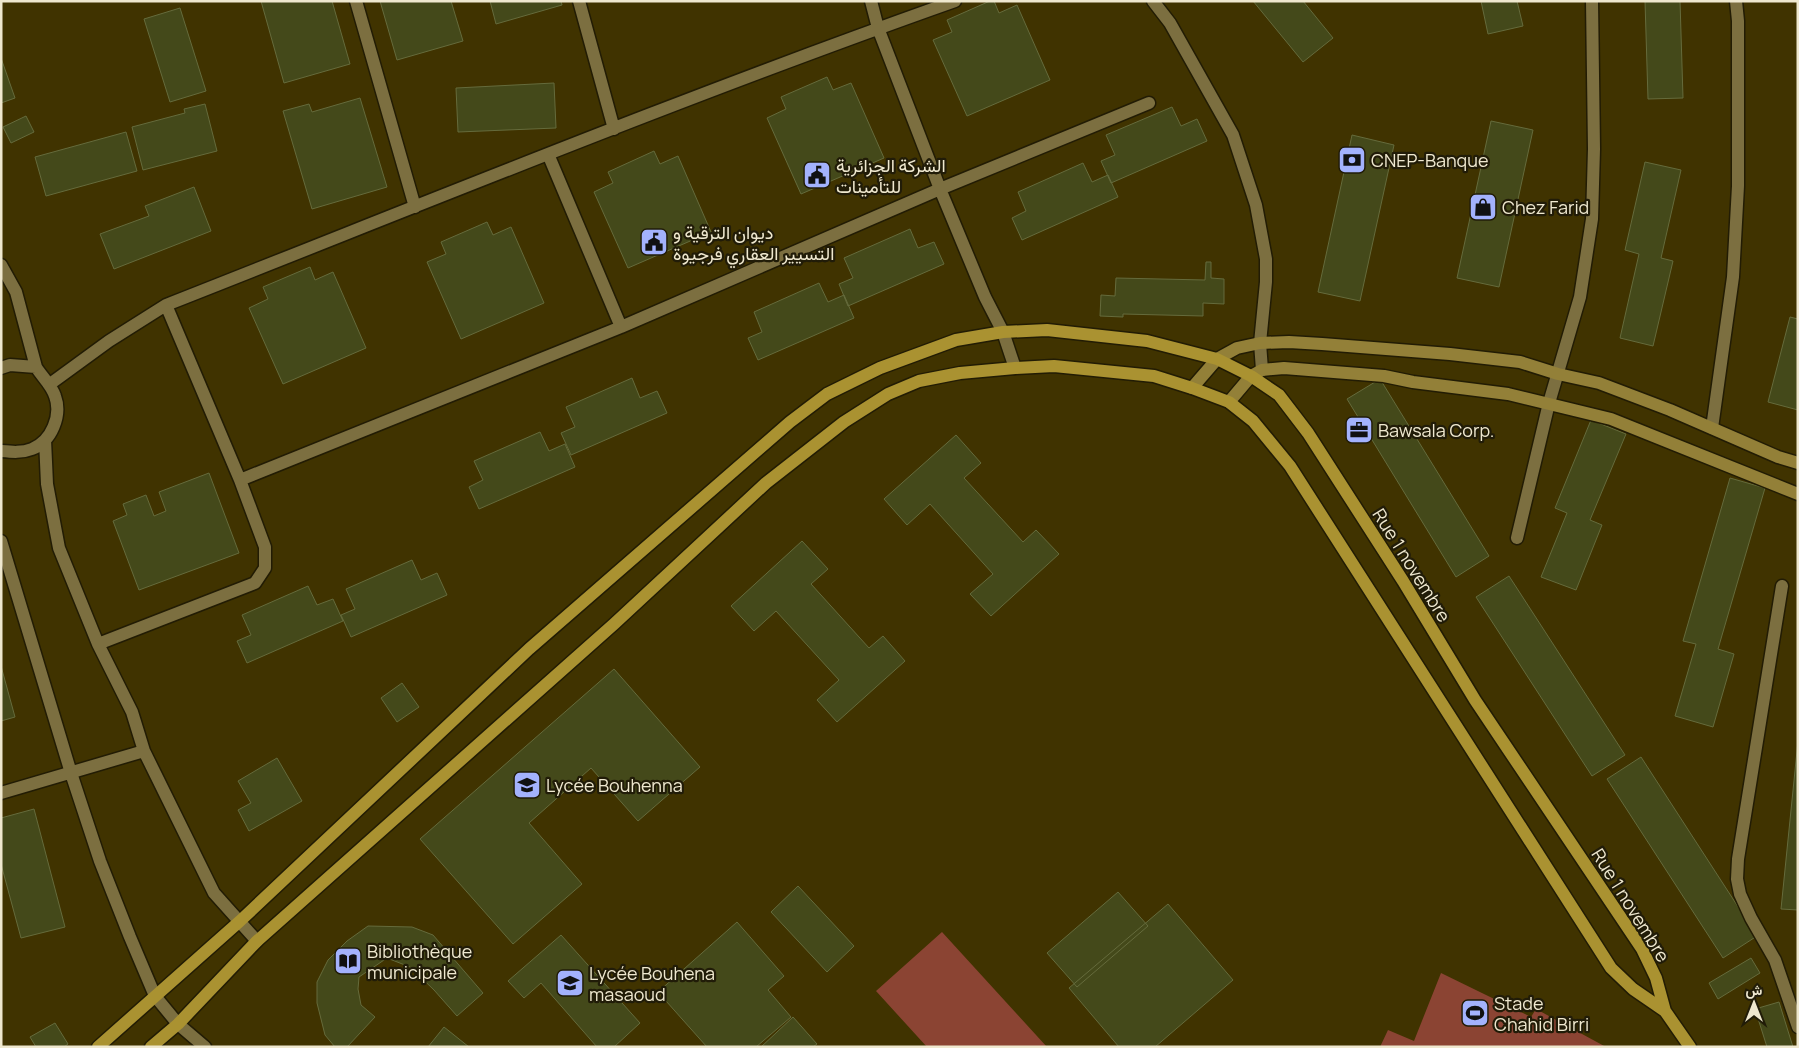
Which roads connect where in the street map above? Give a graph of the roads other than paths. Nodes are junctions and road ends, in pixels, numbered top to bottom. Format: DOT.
graph roads {
  1 [pos="356,1"];
  2 [pos="579,1"];
  3 [pos="871,1"];
  4 [pos="955,1"];
  5 [pos="1153,1"];
  6 [pos="1592,1"];
  7 [pos="1736,1"];
  8 [pos="878,28"];
  9 [pos="1149,103"];
  10 [pos="614,128"];
  11 [pos="548,154"];
  12 [pos="940,189"];
  13 [pos="415,207"];
  14 [pos="1,265"];
  15 [pos="166,305"];
  16 [pos="621,327"];
  17 [pos="1003,332"];
  18 [pos="1260,343"];
  19 [pos="1217,359"];
  20 [pos="36,367"];
  21 [pos="1,368"];
  22 [pos="1015,368"];
  23 [pos="1257,373"];
  24 [pos="1558,374"];
  25 [pos="50,384"];
  26 [pos="1192,388"];
  27 [pos="1229,402"];
  28 [pos="1549,403"];
  29 [pos="1712,428"];
  30 [pos="46,440"];
  31 [pos="1,451"];
  32 [pos="1798,463"];
  33 [pos="240,480"];
  34 [pos="1798,494"];
  35 [pos="1516,538"];
  36 [pos="1,541"];
  37 [pos="1782,586"];
  38 [pos="98,644"];
  39 [pos="144,751"];
  40 [pos="71,773"];
  41 [pos="1,793"];
  42 [pos="240,921"];
  43 [pos="257,941"];
  44 [pos="155,996"];
  45 [pos="1665,1011"];
  46 [pos="178,1024"];
  47 [pos="1798,1027"];
  48 [pos="98,1047"];
  49 [pos="151,1047"];
  50 [pos="205,1047"];
  51 [pos="1690,1047"];
  1 -- 13 [label="street"];
  2 -- 10 [label="street"];
  3 -- 8 [label="street"];
  4 -- 8 [label="street"];
  5 -- 18 [label="street"];
  6 -- 24 [label="street"];
  7 -- 29 [label="street"];
  8 -- 10 [label="street"];
  8 -- 12 [label="street"];
  9 -- 12 [label="street"];
  10 -- 11 [label="street"];
  11 -- 13 [label="street"];
  11 -- 16 [label="street"];
  12 -- 16 [label="street"];
  12 -- 17 [label="street"];
  13 -- 15 [label="street"];
  14 -- 20 [label="street"];
  15 -- 25 [label="street"];
  15 -- 33 [label="street"];
  16 -- 33 [label="street"];
  17 -- 19 [label="main road, Rue 1 novembre"];
  17 -- 22 [label="street"];
  17 -- 42 [label="main road, Rue 1 novembre"];
  18 -- 19 [label="main road"];
  18 -- 23 [label="street"];
  18 -- 24 [label="main road"];
  19 -- 23 [label="main road, Rue 1 novembre"];
  19 -- 26 [label="main road"];
  20 -- 21 [label="street"];
  20 -- 25 [label="street"];
  22 -- 26 [label="main road"];
  22 -- 43 [label="main road"];
  23 -- 27 [label="main road"];
  23 -- 28 [label="main road"];
  23 -- 45 [label="main road, Rue 1 novembre"];
  24 -- 28 [label="street"];
  24 -- 29 [label="main road"];
  25 -- 30 [label="street"];
  26 -- 27 [label="main road"];
  27 -- 45 [label="main road"];
  28 -- 34 [label="main road"];
  28 -- 35 [label="street"];
  29 -- 32 [label="main road"];
  30 -- 31 [label="street"];
  30 -- 38 [label="street"];
  33 -- 38 [label="street"];
  36 -- 40 [label="street"];
  37 -- 47 [label="street"];
  38 -- 39 [label="street"];
  39 -- 40 [label="street"];
  39 -- 42 [label="street"];
  40 -- 41 [label="street"];
  40 -- 44 [label="street"];
  42 -- 43 [label="street"];
  42 -- 44 [label="main road, Rue 1 novembre"];
  43 -- 46 [label="main road"];
  44 -- 46 [label="street"];
  44 -- 48 [label="main road, Rue 1 novembre"];
  45 -- 51 [label="main road"];
  46 -- 49 [label="main road"];
  46 -- 50 [label="street"];
}
